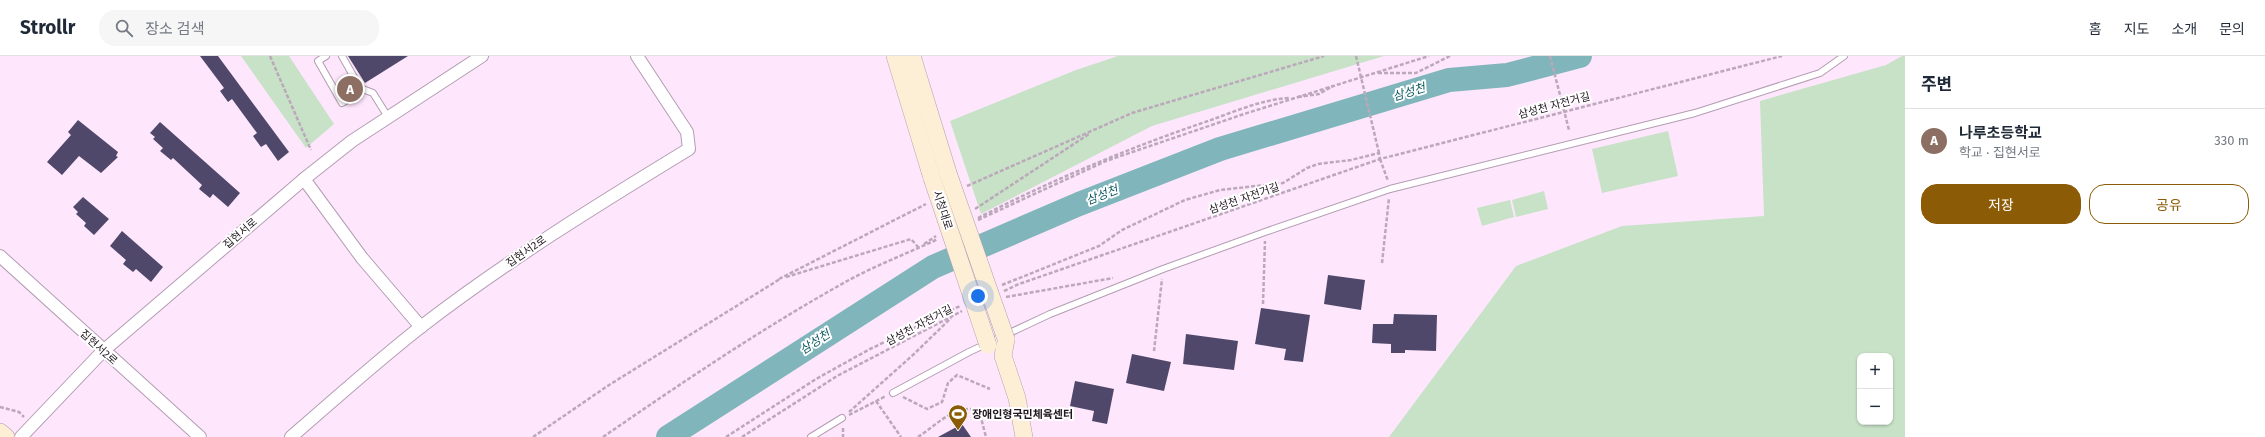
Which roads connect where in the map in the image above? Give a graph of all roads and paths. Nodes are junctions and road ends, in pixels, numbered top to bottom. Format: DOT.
graph roads {
  1 [pos="270,56"];
  2 [pos="326,56"];
  3 [pos="342,56"];
  4 [pos="482,56"];
  5 [pos="637,56"];
  6 [pos="896,56"];
  7 [pos="912,56"];
  8 [pos="1324,56"];
  9 [pos="1356,56"];
  10 [pos="1429,56"];
  11 [pos="1450,56"];
  12 [pos="1550,56"];
  13 [pos="1782,56"];
  14 [pos="1844,56"];
  15 [pos="1375,73"];
  16 [pos="1362,77"];
  17 [pos="360,88"];
  18 [pos="388,117"];
  19 [pos="1569,130"];
  20 [pos="311,150"];
  21 [pos="1379,153"];
  22 [pos="1380,159"];
  23 [pos="304,179"];
  24 [pos="1390,189"];
  25 [pos="970,212"];
  26 [pos="975,221"];
  27 [pos="1265,232"];
  28 [pos="939,237"];
  29 [pos="919,248"];
  30 [pos="0,256"];
  31 [pos="1382,263"];
  32 [pos="1163,269"];
  33 [pos="1116,277"];
  34 [pos="1000,286"];
  35 [pos="998,294"];
  36 [pos="1000,298"];
  37 [pos="964,304"];
  38 [pos="1263,304"];
  39 [pos="966,309"];
  40 [pos="954,315"];
  41 [pos="421,327"];
  42 [pos="1154,350"];
  43 [pos="103,351"];
  44 [pos="1003,356"];
  45 [pos="990,389"];
  46 [pos="893,393"];
  47 [pos="876,401"];
  48 [pos="0,407"];
  49 [pos="19,412"];
  50 [pos="842,418"];
  51 [pos="0,432"];
  52 [pos="6,437"];
  53 [pos="21,437"];
  54 [pos="200,437"];
  55 [pos="291,437"];
  56 [pos="533,437"];
  57 [pos="603,437"];
  58 [pos="726,437"];
  59 [pos="742,437"];
  60 [pos="811,437"];
  61 [pos="843,437"];
  62 [pos="901,437"];
  63 [pos="918,437"];
  64 [pos="986,437"];
  65 [pos="1024,437"];
  1 -- 20 [label="path"];
  2 -- 17 [label="lane"];
  3 -- 17 [label="lane"];
  4 -- 18 [label="street, 집현서로"];
  5 -- 41 [label="street, 집현서2로"];
  6 -- 44 [label="street, 시청대로, bridge"];
  7 -- 44 [label="street, 시청대로, bridge"];
  8 -- 25 [label="path"];
  9 -- 16 [label="path"];
  10 -- 15 [label="path"];
  11 -- 15 [label="path"];
  12 -- 19 [label="path, bridge"];
  13 -- 22 [label="path, 삼성천 자전거길"];
  14 -- 24 [label="lane"];
  15 -- 16 [label="path"];
  16 -- 21 [label="path"];
  16 -- 26 [label="path"];
  17 -- 18 [label="lane"];
  18 -- 23 [label="street, 집현서로"];
  21 -- 22 [label="path"];
  21 -- 34 [label="path"];
  22 -- 24 [label="path"];
  22 -- 35 [label="path, 삼성천 자전거길"];
  23 -- 41 [label="street"];
  23 -- 43 [label="street, 집현서로"];
  24 -- 27 [label="lane"];
  24 -- 31 [label="path"];
  27 -- 32 [label="lane"];
  27 -- 38 [label="path"];
  28 -- 29 [label="path"];
  29 -- 56 [label="path"];
  29 -- 57 [label="path"];
  30 -- 43 [label="street, 집현서2로"];
  32 -- 42 [label="path"];
  32 -- 46 [label="lane"];
  33 -- 36 [label="path"];
  37 -- 58 [label="path"];
  39 -- 40 [label="path, 삼성천 자전거길"];
  40 -- 50 [label="path"];
  40 -- 59 [label="path, 삼성천 자전거길"];
  41 -- 55 [label="street, 집현서2로"];
  43 -- 53 [label="street, 집현서로"];
  43 -- 54 [label="street, 집현서2로"];
  44 -- 65 [label="street, 시청대로"];
  45 -- 46 [label="path"];
  46 -- 47 [label="path"];
  47 -- 50 [label="path"];
  47 -- 62 [label="path"];
  48 -- 49 [label="path"];
  50 -- 60 [label="lane"];
  50 -- 61 [label="path"];
  51 -- 52 [label="street"];
  63 -- 64 [label="path"];
}
